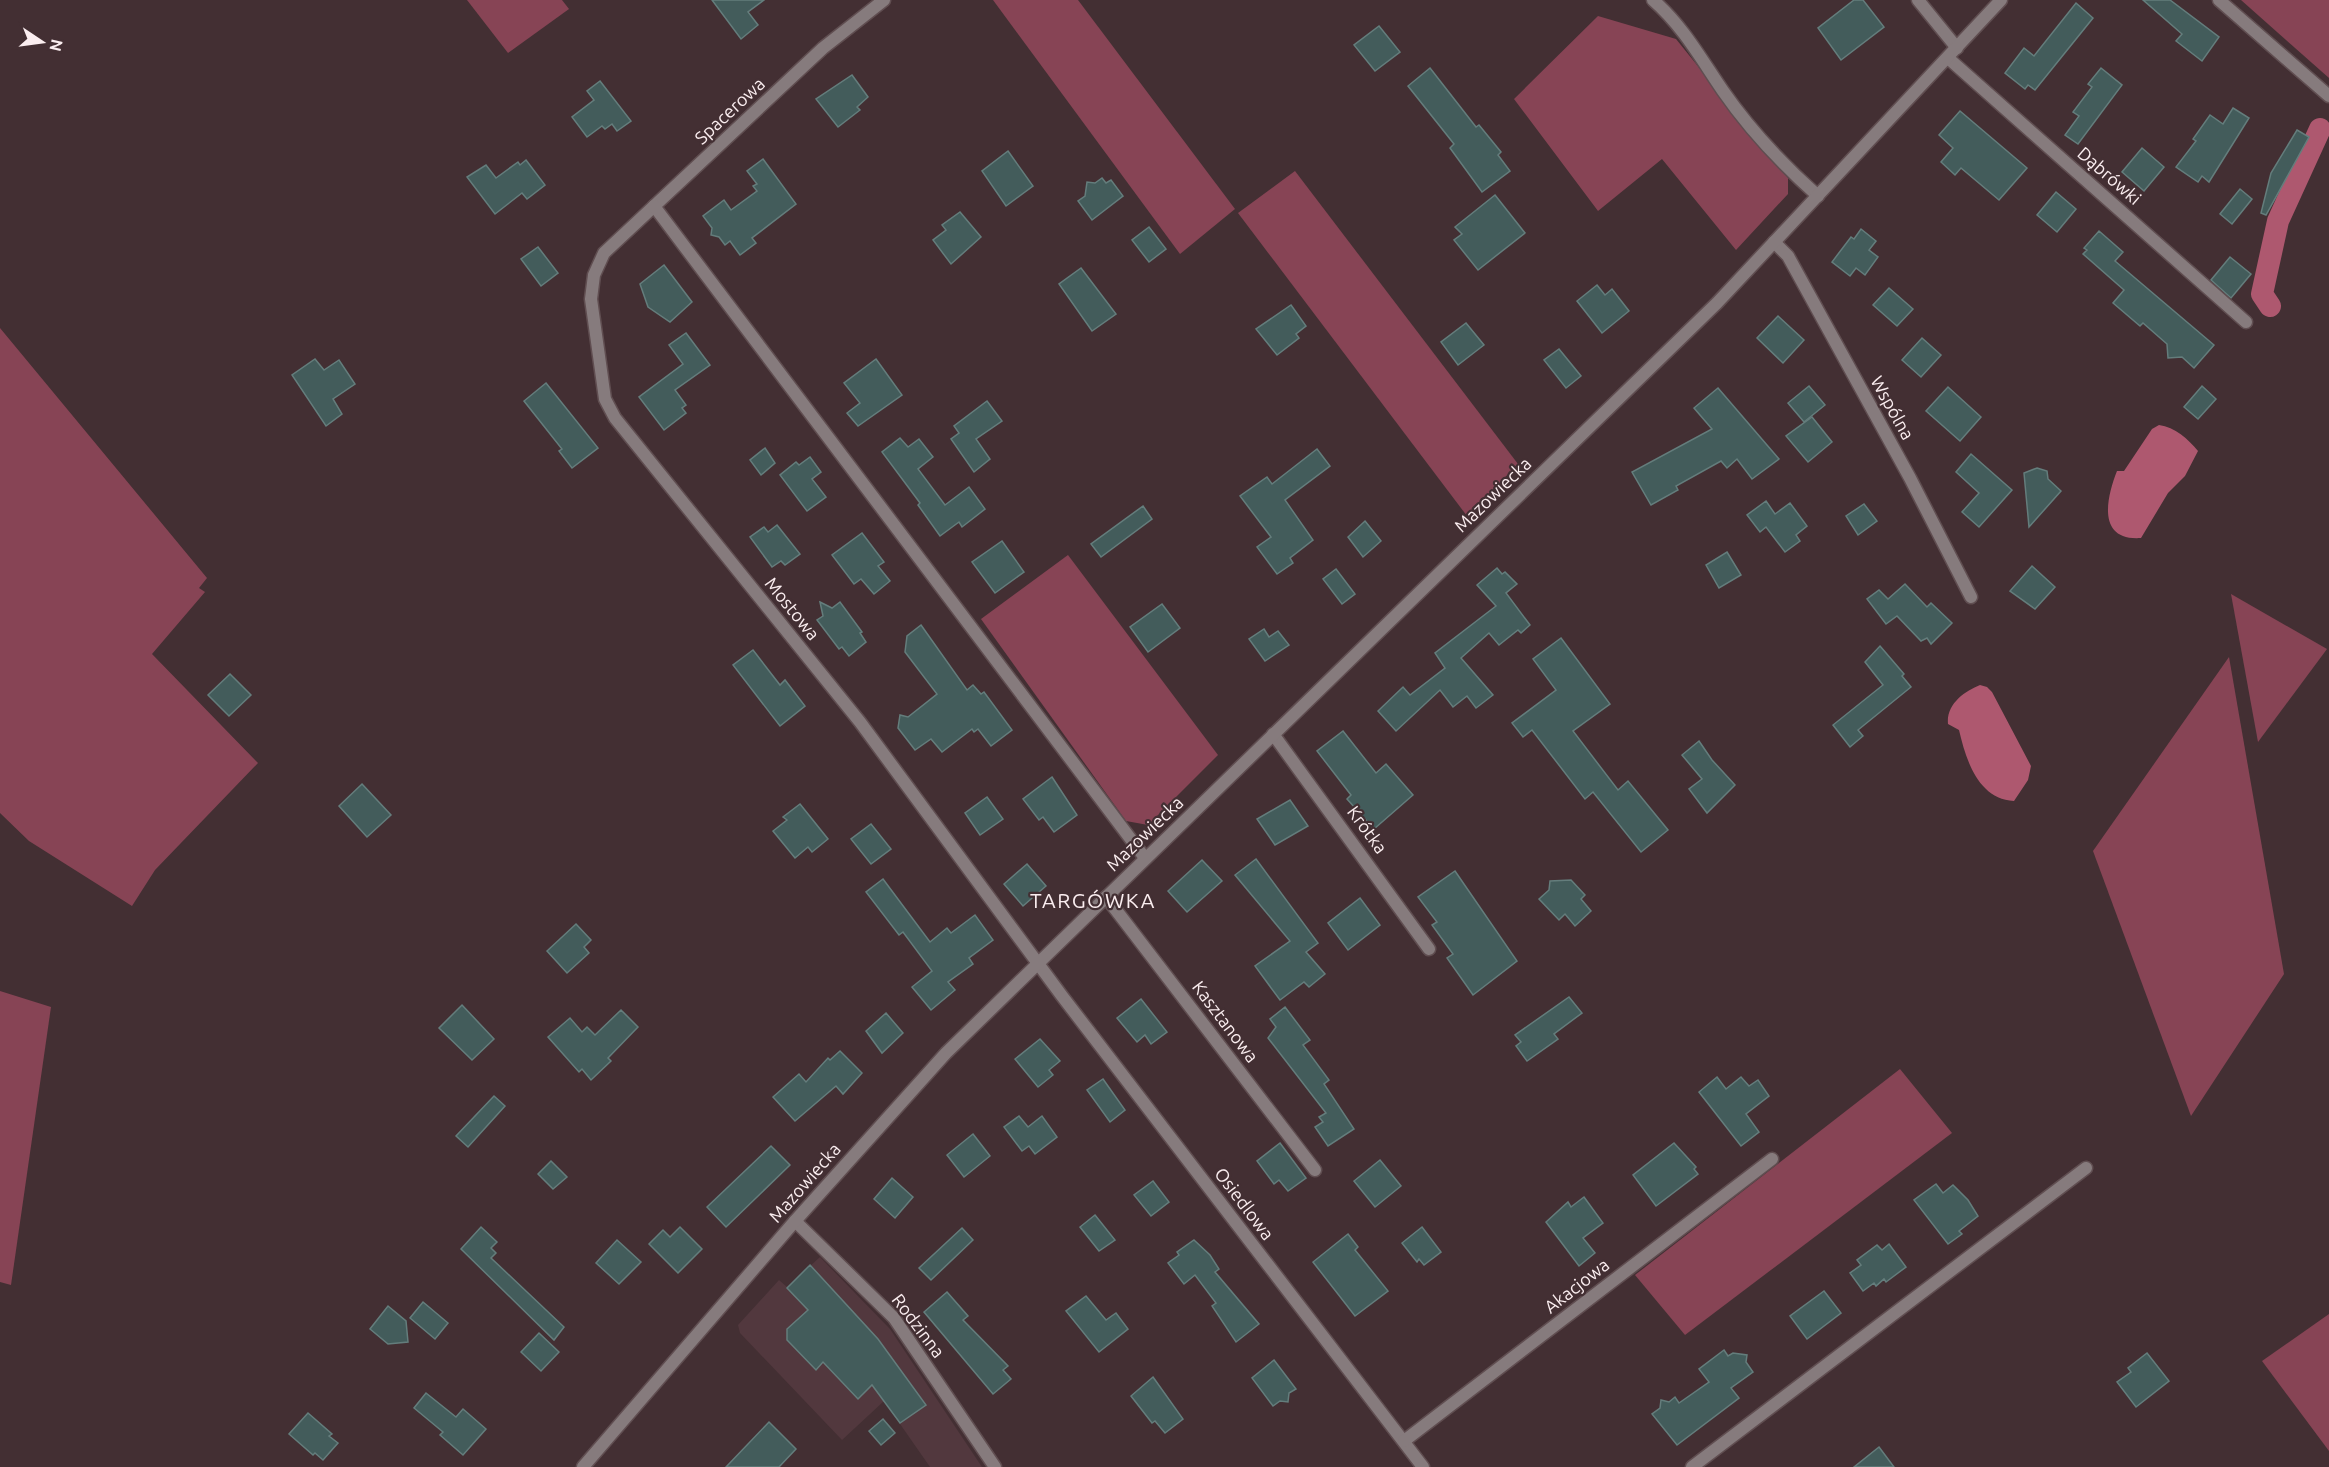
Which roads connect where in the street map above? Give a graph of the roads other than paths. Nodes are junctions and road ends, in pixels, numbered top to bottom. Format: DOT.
graph roads {
  1 [pos="884,0"];
  2 [pos="1653,0"];
  3 [pos="1918,0"];
  4 [pos="2001,0"];
  5 [pos="2219,0"];
  6 [pos="1957,48"];
  7 [pos="1948,58"];
  8 [pos="2329,96"];
  9 [pos="1818,196"];
  10 [pos="654,206"];
  11 [pos="1774,242"];
  12 [pos="604,253"];
  13 [pos="2246,322"];
  14 [pos="1971,597"];
  15 [pos="1273,734"];
  16 [pos="1145,858"];
  17 [pos="1106,897"];
  18 [pos="1430,949"];
  19 [pos="1038,962"];
  20 [pos="1772,1159"];
  21 [pos="2086,1168"];
  22 [pos="1315,1170"];
  23 [pos="795,1221"];
  24 [pos="1404,1441"];
  25 [pos="583,1467"];
  26 [pos="995,1467"];
  27 [pos="1423,1467"];
  28 [pos="1692,1467"];
  1 -- 10 [label="street, Spacerowa"];
  2 -- 9 [label="street"];
  3 -- 6 [label="street"];
  4 -- 6 [label="street"];
  5 -- 8 [label="street"];
  6 -- 7 [label="street"];
  7 -- 9 [label="street"];
  7 -- 13 [label="street, Dąbrówki"];
  9 -- 11 [label="street"];
  10 -- 12 [label="street, Spacerowa"];
  10 -- 16 [label="street"];
  11 -- 14 [label="street, Wspólna"];
  11 -- 15 [label="street, Mazowiecka"];
  12 -- 19 [label="street, Mostowa"];
  15 -- 16 [label="street, Mazowiecka"];
  15 -- 18 [label="street, Krótka"];
  16 -- 17 [label="street, Mazowiecka"];
  17 -- 19 [label="street, Mazowiecka"];
  17 -- 22 [label="street, Kasztanowa"];
  19 -- 23 [label="street, Mazowiecka"];
  19 -- 24 [label="street, Osiedlowa"];
  20 -- 24 [label="street, Akacjowa"];
  21 -- 28 [label="street"];
  23 -- 25 [label="street, Mazowiecka"];
  23 -- 26 [label="street, Rodzinna"];
  24 -- 27 [label="street, Osiedlowa"];
}
